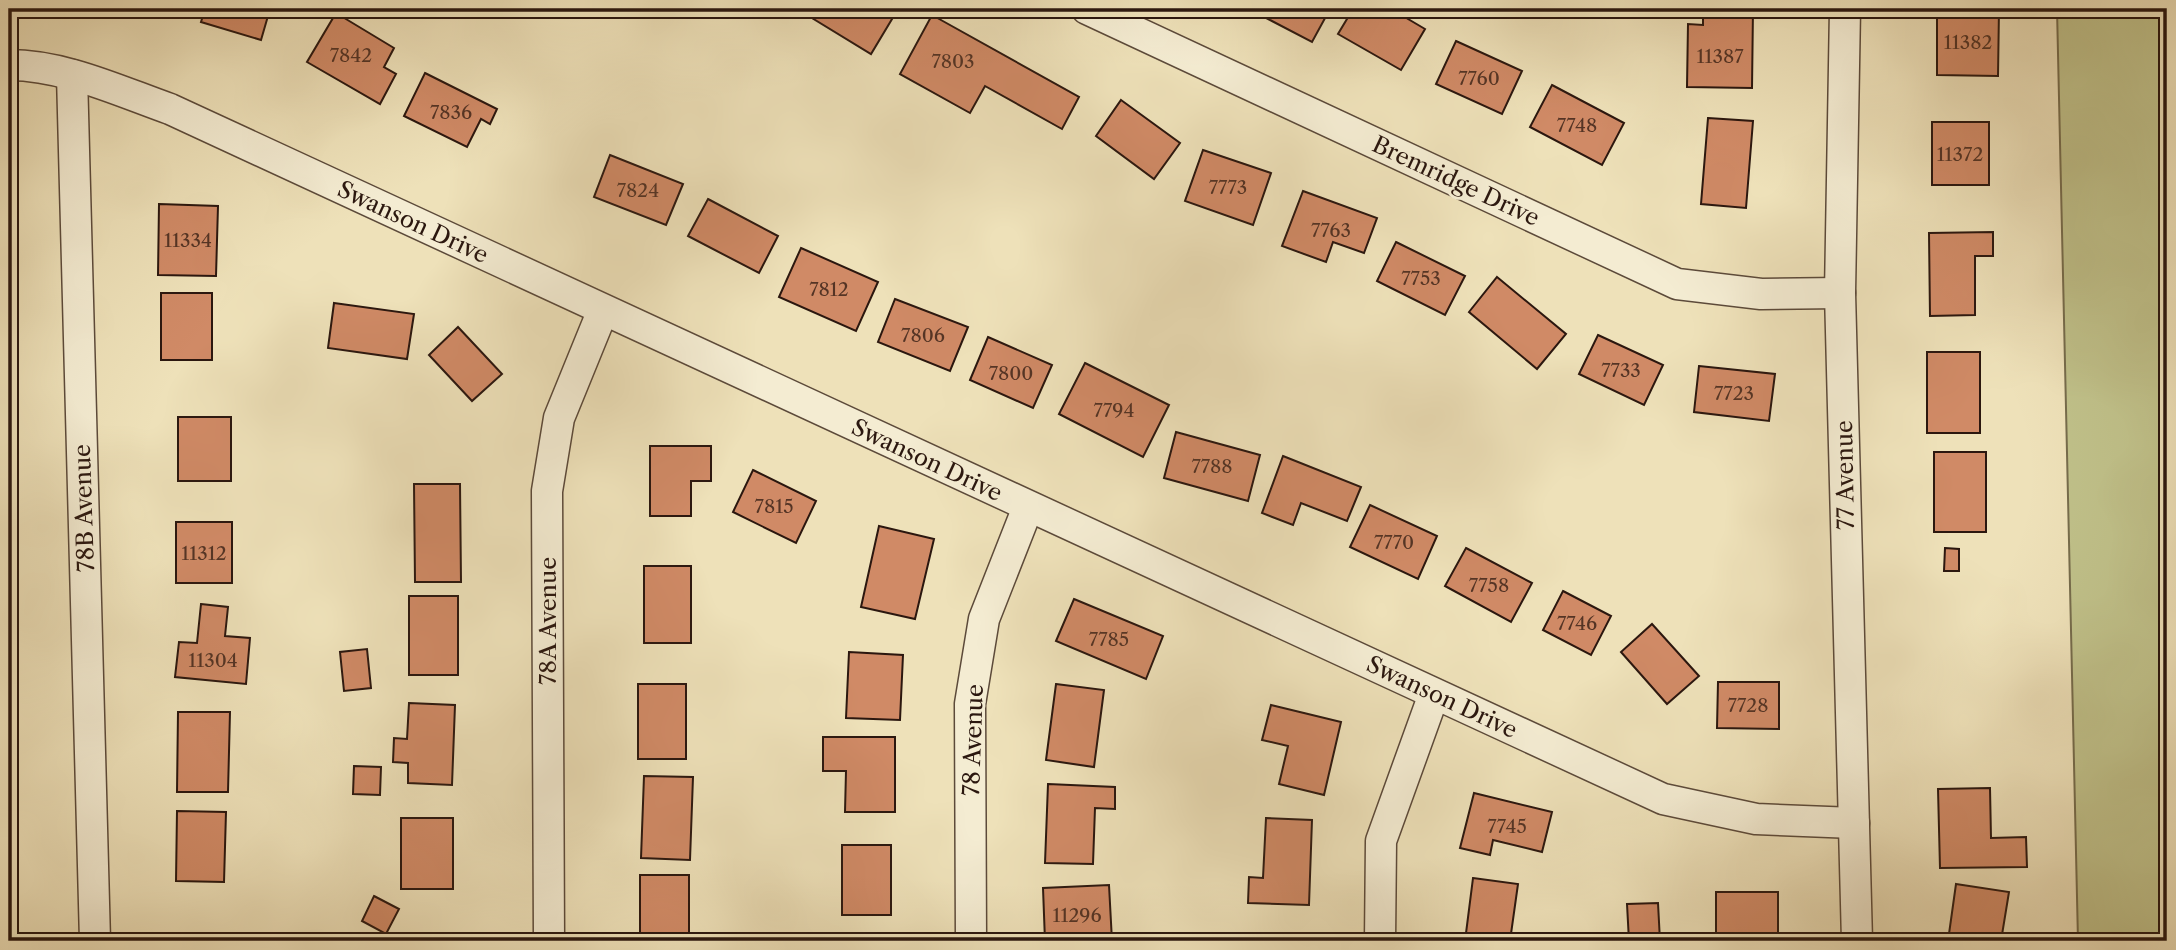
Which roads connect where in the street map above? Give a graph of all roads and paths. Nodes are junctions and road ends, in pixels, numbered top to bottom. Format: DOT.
graph roads {
  1 [pos="1087,9"];
  2 [pos="1844,9"];
  3 [pos="1120,16"];
  4 [pos="9,65"];
  5 [pos="72,75"];
  6 [pos="1840,293"];
  7 [pos="603,310"];
  8 [pos="1028,507"];
  9 [pos="1434,694"];
  10 [pos="1854,823"];
  11 [pos="95,941"];
  12 [pos="549,941"];
  13 [pos="971,941"];
  14 [pos="1380,941"];
  15 [pos="1857,941"];
  1 -- 3 [label="street, Bremridge Drive"];
  2 -- 6 [label="street, 77 Avenue"];
  3 -- 6 [label="street, Bremridge Drive"];
  4 -- 5 [label="street, Swanson Drive"];
  5 -- 7 [label="street, Swanson Drive"];
  5 -- 11 [label="street, 78B Avenue"];
  6 -- 10 [label="street, 77 Avenue"];
  7 -- 8 [label="street, Swanson Drive"];
  7 -- 12 [label="street, 78A Avenue"];
  8 -- 9 [label="street, Swanson Drive"];
  8 -- 13 [label="street, 78 Avenue"];
  9 -- 10 [label="street, Swanson Drive"];
  9 -- 14 [label="street"];
  10 -- 15 [label="street, 77 Avenue"];
}
